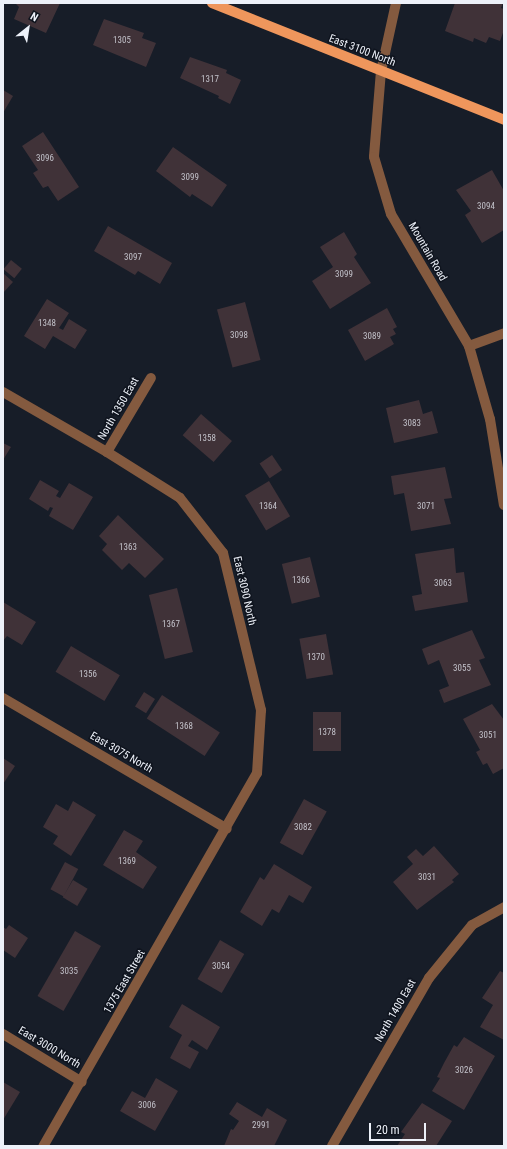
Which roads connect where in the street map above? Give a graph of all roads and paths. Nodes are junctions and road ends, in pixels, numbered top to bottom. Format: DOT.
graph roads {
  1 [pos="212,3"];
  2 [pos="396,3"];
  3 [pos="381,71"];
  4 [pos="504,120"];
  5 [pos="504,333"];
  6 [pos="469,346"];
  7 [pos="151,378"];
  8 [pos="3,392"];
  9 [pos="107,452"];
  10 [pos="504,505"];
  11 [pos="3,698"];
  12 [pos="227,829"];
  13 [pos="504,907"];
  14 [pos="3,1034"];
  15 [pos="82,1082"];
  16 [pos="43,1146"];
  17 [pos="332,1146"];
  1 -- 3 [label="main road, East 3100 North"];
  2 -- 3 [label="street, Mountain Road"];
  3 -- 4 [label="main road, East 3100 North"];
  3 -- 6 [label="street, Mountain Road"];
  5 -- 6 [label="street"];
  6 -- 10 [label="street, Mountain Road"];
  7 -- 9 [label="street, North 1350 East"];
  8 -- 9 [label="street, East 3090 North"];
  9 -- 12 [label="street, East 3090 North"];
  11 -- 12 [label="street, East 3075 North"];
  12 -- 15 [label="street, 1375 East Street"];
  13 -- 17 [label="street, North 1400 East"];
  14 -- 15 [label="street, East 3000 North"];
  15 -- 16 [label="street, 1375 East Street"];
}
